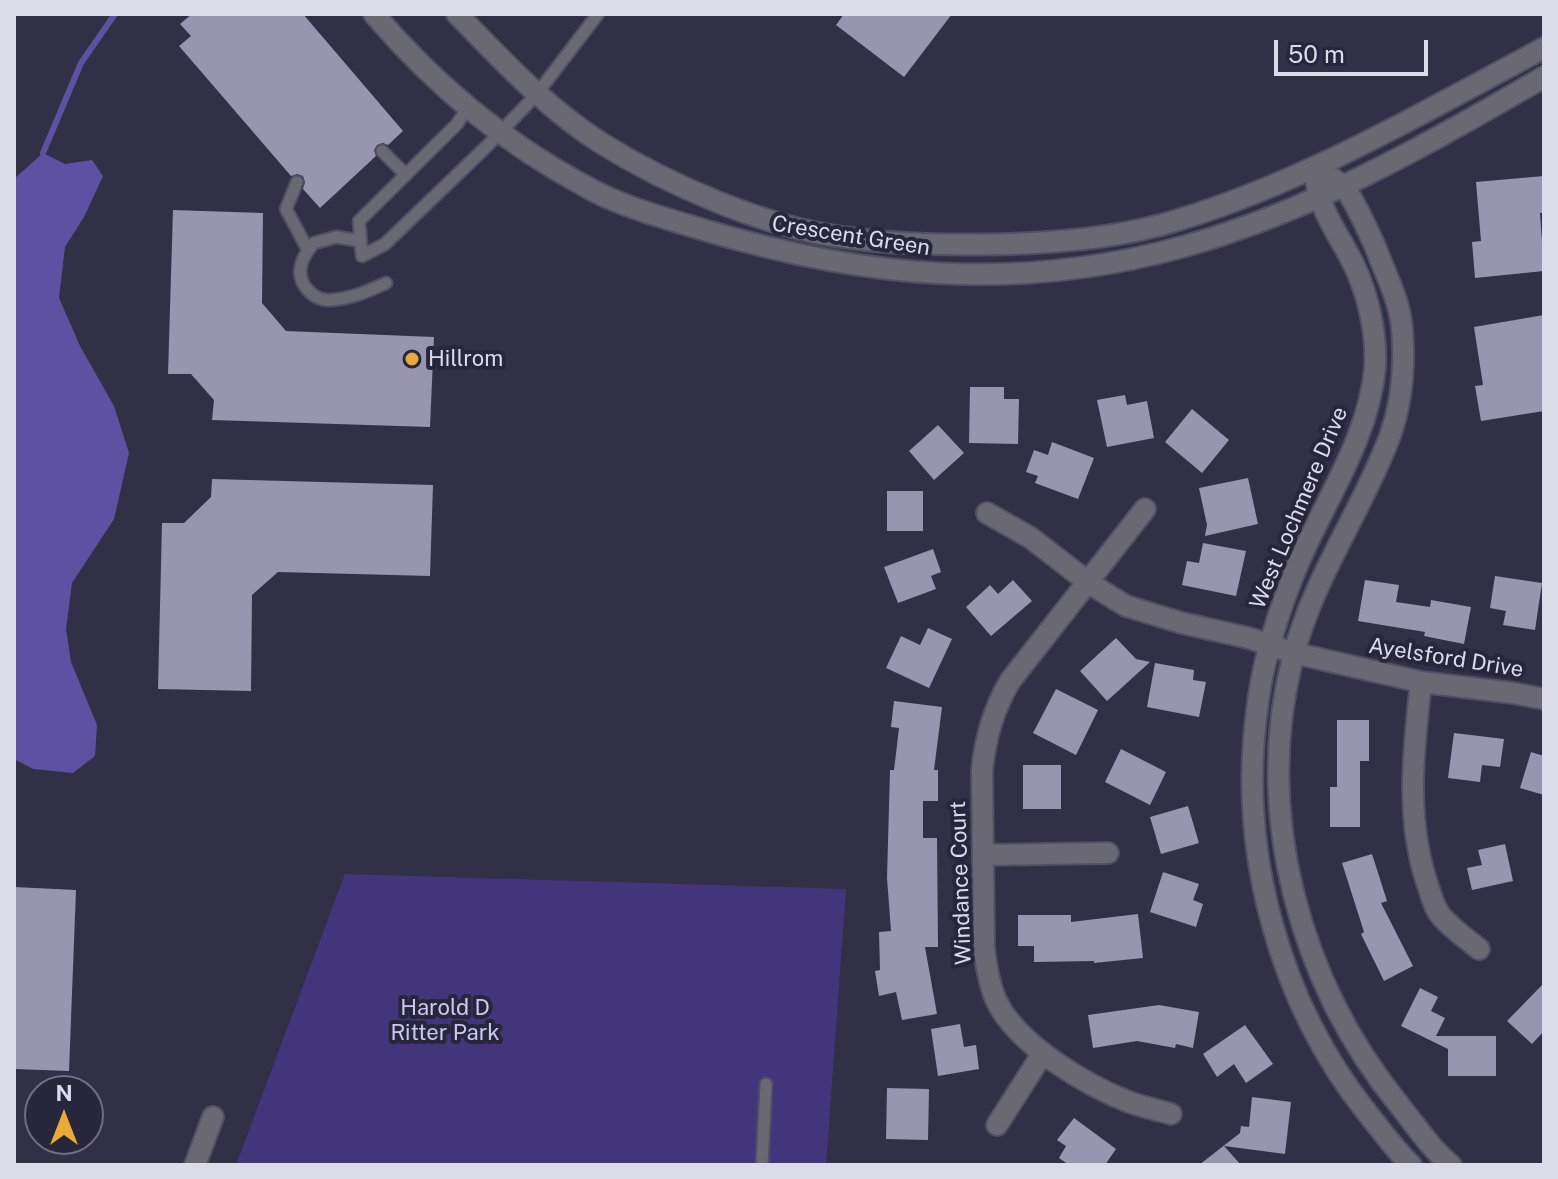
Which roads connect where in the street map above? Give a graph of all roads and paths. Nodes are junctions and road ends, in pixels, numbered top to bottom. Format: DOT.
graph roads {
  1 [pos="374,14"];
  2 [pos="457,14"];
  3 [pos="598,14"];
  4 [pos="1544,48"];
  5 [pos="1544,77"];
  6 [pos="536,95"];
  7 [pos="468,107"];
  8 [pos="499,131"];
  9 [pos="382,151"];
  10 [pos="1315,168"];
  11 [pos="406,175"];
  12 [pos="297,182"];
  13 [pos="1344,187"];
  14 [pos="1318,198"];
  15 [pos="361,241"];
  16 [pos="308,250"];
  17 [pos="386,283"];
  18 [pos="1145,509"];
  19 [pos="987,513"];
  20 [pos="1089,583"];
  21 [pos="1269,645"];
  22 [pos="1294,653"];
  23 [pos="1421,682"];
  24 [pos="1544,699"];
  25 [pos="1108,853"];
  26 [pos="983,855"];
  27 [pos="1479,949"];
  28 [pos="1043,1053"];
  29 [pos="766,1084"];
  30 [pos="1171,1114"];
  31 [pos="213,1117"];
  32 [pos="997,1125"];
  33 [pos="1428,1140"];
  34 [pos="1445,1163"];
  35 [pos="1407,1164"];
  36 [pos="195,1165"];
  37 [pos="762,1165"];
  1 -- 7 [label="street, Crescent Green"];
  2 -- 6 [label="street, Crescent Green"];
  3 -- 6 [label="lane"];
  4 -- 10 [label="street, Crescent Green"];
  5 -- 13 [label="street, Crescent Green"];
  6 -- 8 [label="lane"];
  6 -- 10 [label="street, Crescent Green"];
  7 -- 8 [label="street, Crescent Green"];
  7 -- 11 [label="lane"];
  8 -- 14 [label="street, Crescent Green"];
  8 -- 15 [label="lane"];
  9 -- 11 [label="lane"];
  10 -- 13 [label="street"];
  10 -- 14 [label="street, West Lochmere Drive"];
  11 -- 15 [label="lane"];
  12 -- 16 [label="lane"];
  13 -- 14 [label="street, Crescent Green"];
  13 -- 22 [label="street"];
  14 -- 21 [label="street, West Lochmere Drive"];
  15 -- 16 [label="lane"];
  16 -- 17 [label="lane"];
  18 -- 20 [label="street, Windance Court"];
  19 -- 20 [label="street, Ayelsford Drive"];
  20 -- 21 [label="street, Ayelsford Drive"];
  20 -- 26 [label="street, Windance Court"];
  21 -- 22 [label="street, Ayelsford Drive"];
  21 -- 35 [label="street, West Lochmere Drive"];
  22 -- 23 [label="street, Ayelsford Drive"];
  22 -- 33 [label="street"];
  23 -- 24 [label="street, Ayelsford Drive"];
  23 -- 27 [label="street"];
  25 -- 26 [label="street"];
  26 -- 28 [label="street, Windance Court"];
  28 -- 30 [label="street, Windance Court"];
  28 -- 32 [label="street"];
  29 -- 37 [label="lane"];
  31 -- 36 [label="street"];
  33 -- 34 [label="street"];
  33 -- 35 [label="lane"];
}
